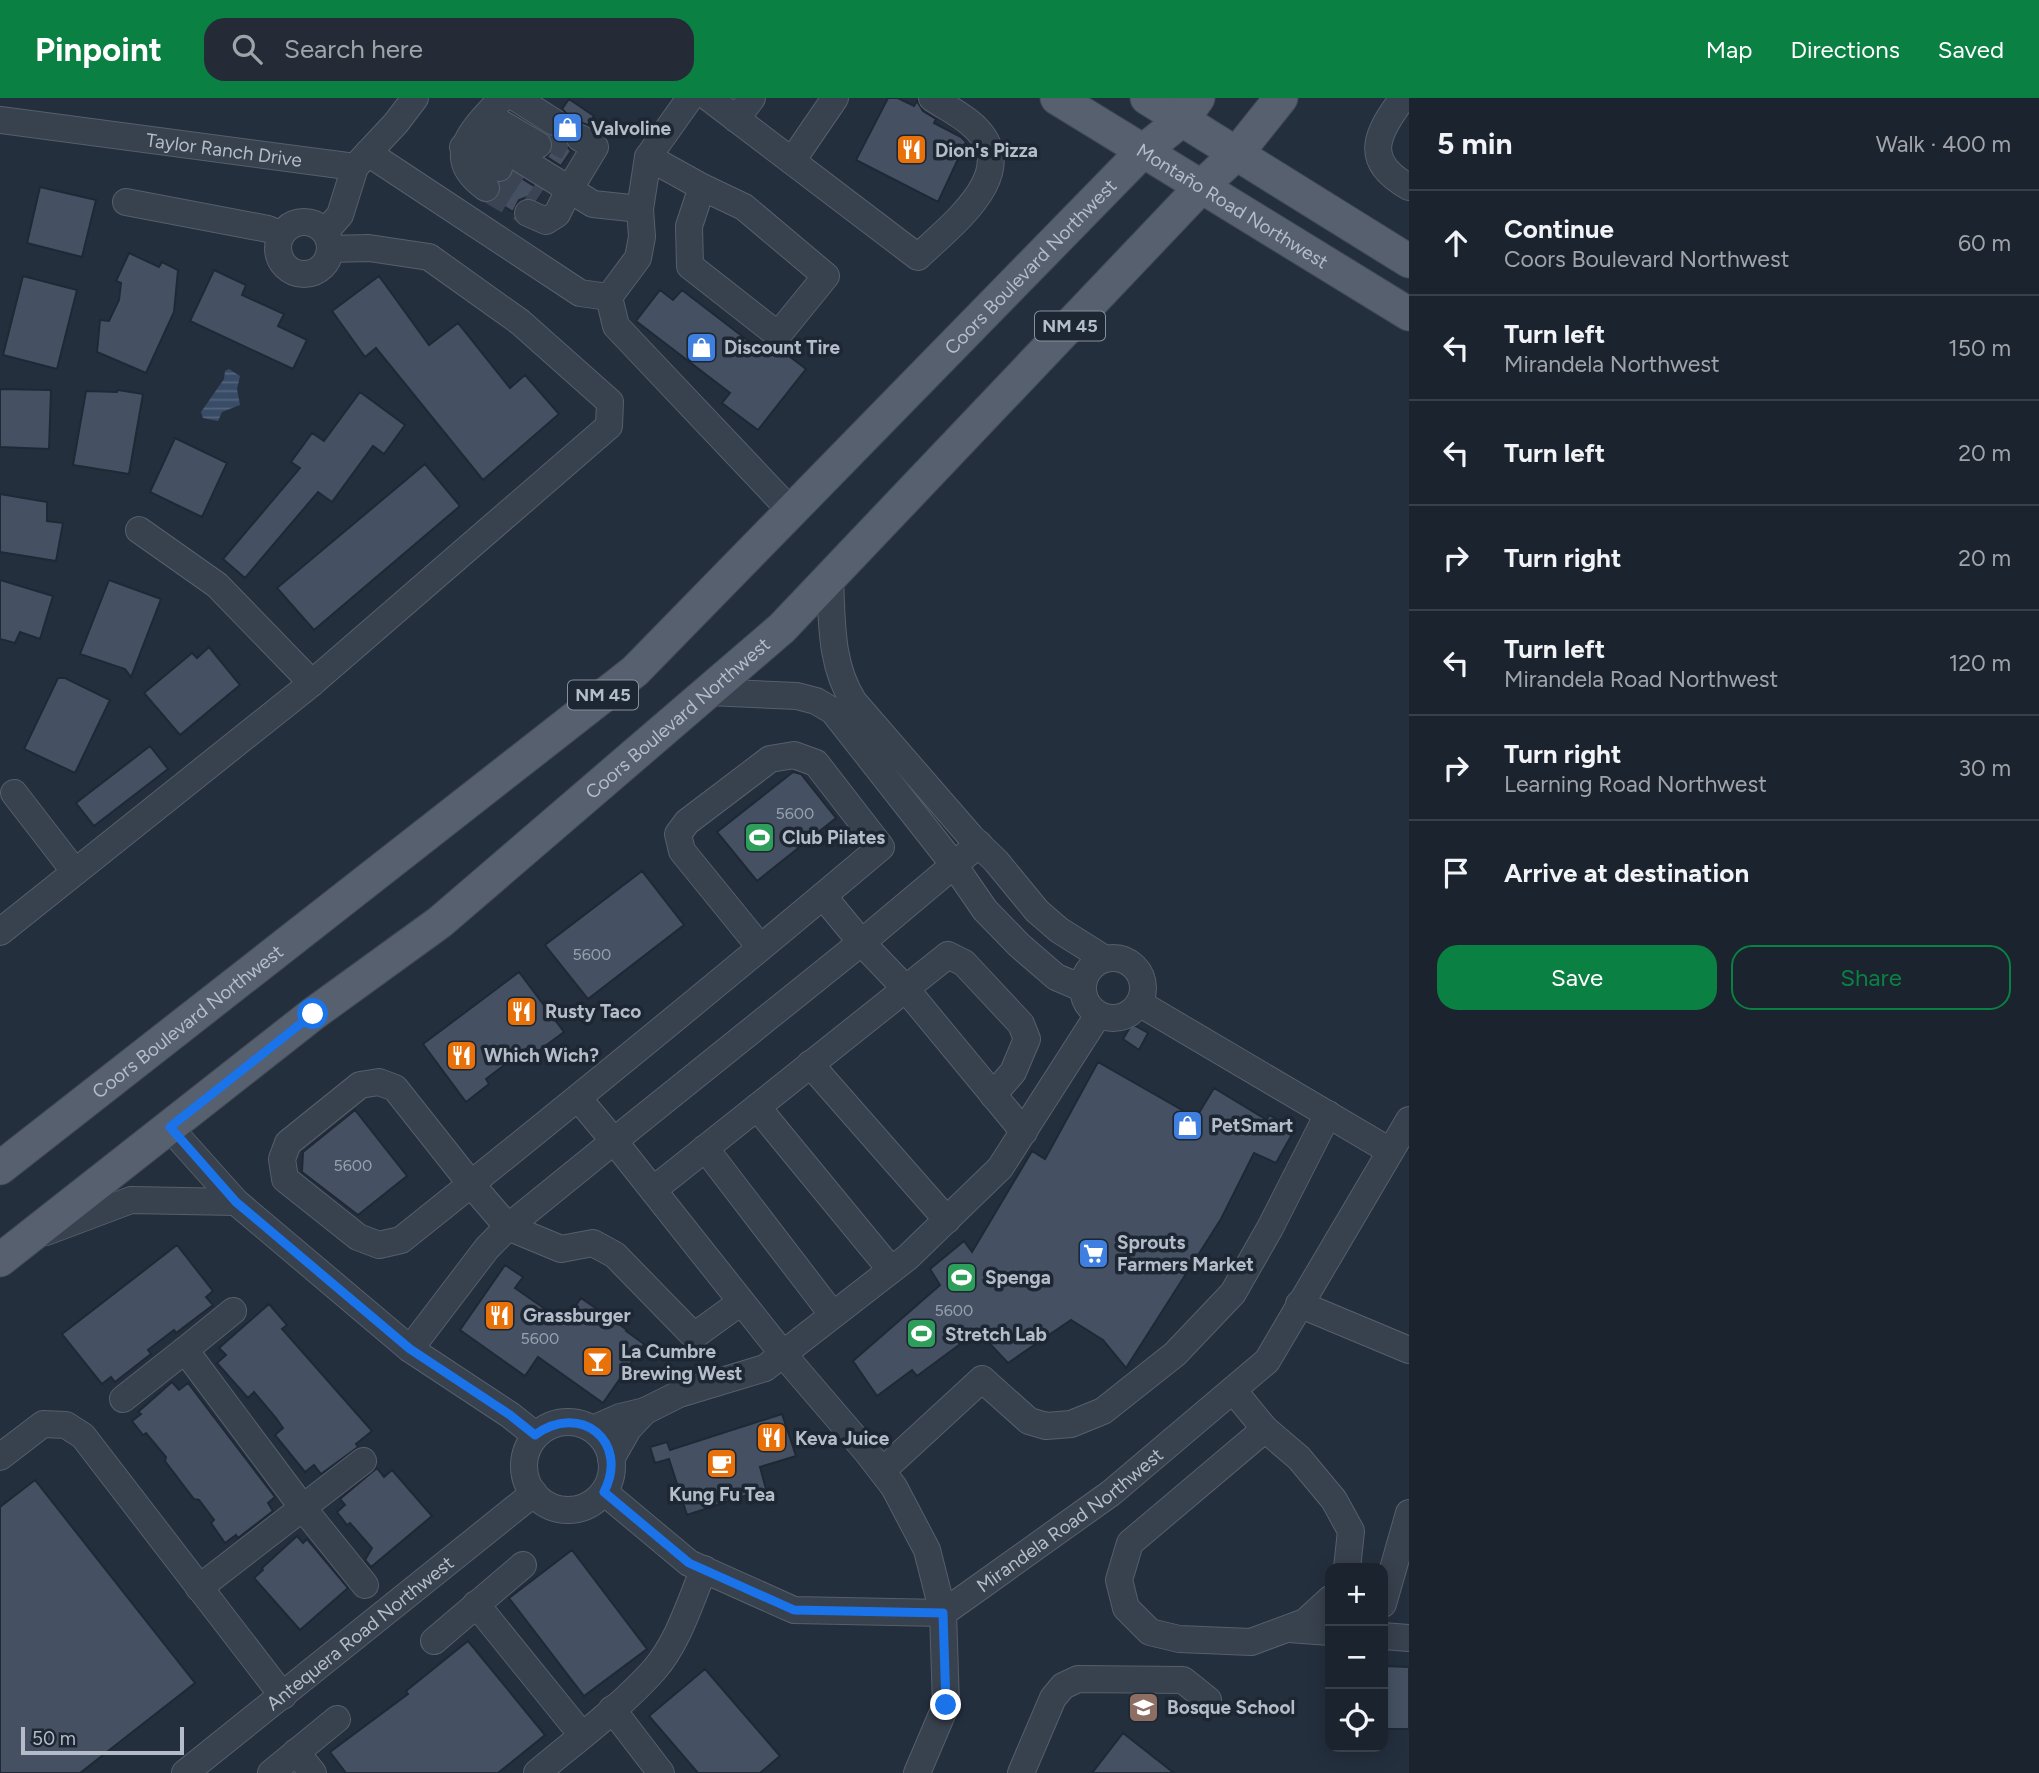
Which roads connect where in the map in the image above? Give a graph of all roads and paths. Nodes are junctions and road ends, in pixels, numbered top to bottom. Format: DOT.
graph roads {
  1 [pos="415,98"];
  2 [pos="690,98"];
  3 [pos="709,98"];
  4 [pos="835,98"];
  5 [pos="932,98"];
  6 [pos="1057,98"];
  7 [pos="1147,98"];
  8 [pos="1281,98"];
  9 [pos="1403,98"];
  10 [pos="744,108"];
  11 [pos="1191,109"];
  12 [pos="490,115"];
  13 [pos="0,120"];
  14 [pos="546,134"];
  15 [pos="1143,151"];
  16 [pos="1237,153"];
  17 [pos="648,157"];
  18 [pos="362,160"];
  19 [pos="792,161"];
  20 [pos="493,178"];
  21 [pos="1202,186"];
  22 [pos="702,187"];
  23 [pos="1409,187"];
  24 [pos="126,202"];
  25 [pos="640,209"];
  26 [pos="281,235"];
  27 [pos="328,241"];
  28 [pos="1409,261"];
  29 [pos="609,297"];
  30 [pos="1409,314"];
  31 [pos="791,511"];
  32 [pos="139,530"];
  33 [pos="830,578"];
  34 [pos="312,683"];
  35 [pos="708,692"];
  36 [pos="14,793"];
  37 [pos="979,844"];
  38 [pos="954,865"];
  39 [pos="75,872"];
  40 [pos="823,896"];
  41 [pos="0,932"];
  42 [pos="861,942"];
  43 [pos="760,947"];
  44 [pos="1105,959"];
  45 [pos="905,988"];
  46 [pos="1082,988"];
  47 [pos="1139,1003"];
  48 [pos="1098,1015"];
  49 [pos="810,1064"];
  50 [pos="993,1095"];
  51 [pos="578,1098"];
  52 [pos="757,1107"];
  53 [pos="1328,1114"];
  54 [pos="1409,1120"];
  55 [pos="170,1127"];
  56 [pos="1024,1132"];
  57 [pos="614,1141"];
  58 [pos="705,1149"];
  59 [pos="1390,1151"];
  60 [pos="0,1168"];
  61 [pos="471,1184"];
  62 [pos="653,1190"];
  63 [pos="236,1202"];
  64 [pos="947,1220"];
  65 [pos="508,1227"];
  66 [pos="12,1250"];
  67 [pos="891,1270"];
  68 [pos="741,1302"];
  69 [pos="1299,1304"];
  70 [pos="233,1311"];
  71 [pos="834,1315"];
  72 [pos="410,1349"];
  73 [pos="186,1350"];
  74 [pos="1409,1350"];
  75 [pos="783,1354"];
  76 [pos="1233,1390"];
  77 [pos="123,1399"];
  78 [pos="645,1411"];
  79 [pos="593,1429"];
  80 [pos="1265,1429"];
  81 [pos="535,1435"];
  82 [pos="0,1457"];
  83 [pos="611,1459"];
  84 [pos="363,1461"];
  85 [pos="882,1471"];
  86 [pos="604,1492"];
  87 [pos="534,1493"];
  88 [pos="303,1508"];
  89 [pos="1409,1513"];
  90 [pos="1348,1563"];
  91 [pos="523,1565"];
  92 [pos="704,1569"];
  93 [pos="1399,1580"];
  94 [pos="366,1585"];
  95 [pos="199,1588"];
  96 [pos="1388,1596"];
  97 [pos="476,1604"];
  98 [pos="1325,1604"];
  99 [pos="943,1613"];
  100 [pos="1287,1629"];
  101 [pos="1325,1632"];
  102 [pos="1388,1636"];
  103 [pos="1409,1637"];
  104 [pos="434,1641"];
  105 [pos="283,1696"];
  106 [pos="1208,1700"];
  107 [pos="612,1709"];
  108 [pos="337,1719"];
  109 [pos="582,1735"];
  110 [pos="296,1752"];
  111 [pos="185,1773"];
  112 [pos="271,1773"];
  113 [pos="313,1773"];
  114 [pos="537,1773"];
  115 [pos="661,1773"];
  116 [pos="918,1773"];
  117 [pos="1021,1773"];
  1 -- 18 [label="street"];
  2 -- 17 [label="street"];
  3 -- 10 [label="street"];
  4 -- 19 [label="street"];
  5 -- 19 [label="street"];
  6 -- 15 [label="main road, Montaño Road Northwest"];
  7 -- 11 [label="main road"];
  8 -- 16 [label="main road, Coors Boulevard Northwest / NM 45"];
  9 -- 23 [label="street"];
  10 -- 19 [label="street"];
  11 -- 15 [label="main road, Coors Boulevard Northwest / NM 45"];
  11 -- 16 [label="main road"];
  12 -- 14 [label="street"];
  12 -- 20 [label="street"];
  12 -- 25 [label="street"];
  13 -- 18 [label="street, Taylor Ranch Drive"];
  15 -- 21 [label="main road, Montaño Road Northwest"];
  15 -- 31 [label="main road, Coors Boulevard Northwest / NM 45"];
  16 -- 21 [label="main road, Coors Boulevard Northwest / NM 45"];
  16 -- 28 [label="main road"];
  17 -- 22 [label="street"];
  17 -- 25 [label="street"];
  18 -- 27 [label="street"];
  18 -- 29 [label="street"];
  21 -- 30 [label="main road, Montaño Road Northwest"];
  21 -- 33 [label="main road, Coors Boulevard Northwest / NM 45"];
  22 -- 22 [label="street"];
  24 -- 26 [label="street"];
  25 -- 29 [label="street"];
  26 -- 27 [label="street"];
  26 -- 27 [label="street"];
  27 -- 34 [label="street"];
  29 -- 31 [label="street"];
  31 -- 60 [label="main road, Coors Boulevard Northwest / NM 45"];
  32 -- 34 [label="street"];
  33 -- 35 [label="main road, Coors Boulevard Northwest / NM 45"];
  33 -- 37 [label="street"];
  34 -- 39 [label="street"];
  35 -- 38 [label="street"];
  35 -- 55 [label="main road, Coors Boulevard Northwest / NM 45"];
  36 -- 39 [label="street"];
  37 -- 38 [label="street"];
  37 -- 44 [label="street"];
  38 -- 42 [label="street"];
  38 -- 46 [label="street"];
  39 -- 41 [label="street"];
  40 -- 42 [label="street"];
  40 -- 43 [label="street"];
  40 -- 43 [label="street"];
  42 -- 45 [label="street"];
  42 -- 57 [label="street"];
  43 -- 51 [label="street"];
  44 -- 46 [label="street"];
  44 -- 47 [label="street"];
  45 -- 49 [label="street"];
  45 -- 50 [label="street"];
  45 -- 50 [label="street"];
  46 -- 48 [label="street"];
  47 -- 48 [label="street"];
  47 -- 53 [label="street"];
  48 -- 56 [label="street"];
  49 -- 52 [label="street"];
  49 -- 64 [label="street"];
  50 -- 56 [label="street"];
  51 -- 57 [label="street"];
  51 -- 61 [label="street"];
  52 -- 58 [label="street"];
  52 -- 67 [label="street"];
  53 -- 59 [label="street"];
  53 -- 85 [label="street"];
  54 -- 59 [label="street, Mirandela Road Northwest"];
  55 -- 63 [label="street"];
  55 -- 66 [label="main road, Coors Boulevard Northwest / NM 45"];
  56 -- 64 [label="street"];
  57 -- 62 [label="street"];
  57 -- 65 [label="street"];
  58 -- 62 [label="street"];
  58 -- 71 [label="street"];
  59 -- 69 [label="street, Mirandela Road Northwest"];
  61 -- 61 [label="street"];
  61 -- 65 [label="street"];
  62 -- 68 [label="street"];
  63 -- 66 [label="street"];
  63 -- 72 [label="street"];
  64 -- 67 [label="street"];
  65 -- 68 [label="street"];
  65 -- 72 [label="street"];
  67 -- 71 [label="street"];
  68 -- 75 [label="street"];
  69 -- 74 [label="street"];
  69 -- 76 [label="street, Mirandela Road Northwest"];
  70 -- 73 [label="street"];
  71 -- 75 [label="street"];
  72 -- 81 [label="street"];
  73 -- 77 [label="street"];
  73 -- 88 [label="street"];
  75 -- 78 [label="street"];
  75 -- 85 [label="street"];
  76 -- 80 [label="street"];
  76 -- 99 [label="street, Mirandela Road Northwest"];
  78 -- 79 [label="street"];
  78 -- 83 [label="street"];
  79 -- 81 [label="street"];
  79 -- 83 [label="street"];
  80 -- 90 [label="street"];
  80 -- 100 [label="street"];
  81 -- 87 [label="street"];
  82 -- 95 [label="street"];
  83 -- 86 [label="street"];
  84 -- 88 [label="street"];
  85 -- 99 [label="street"];
  86 -- 87 [label="street"];
  86 -- 92 [label="street"];
  87 -- 105 [label="street, Antequera Road Northwest"];
  88 -- 94 [label="street"];
  88 -- 95 [label="street"];
  89 -- 93 [label="street"];
  91 -- 97 [label="street"];
  92 -- 99 [label="street"];
  92 -- 107 [label="street"];
  93 -- 96 [label="street"];
  95 -- 105 [label="street"];
  97 -- 104 [label="street"];
  97 -- 109 [label="street"];
  98 -- 100 [label="street"];
  99 -- 116 [label="street"];
  100 -- 101 [label="street"];
  102 -- 103 [label="street"];
  105 -- 111 [label="street, Antequera Road Northwest"];
  106 -- 117 [label="street"];
  107 -- 109 [label="street"];
  107 -- 115 [label="street"];
  108 -- 110 [label="street"];
  109 -- 114 [label="street"];
  110 -- 112 [label="street"];
  110 -- 113 [label="street"];
}
